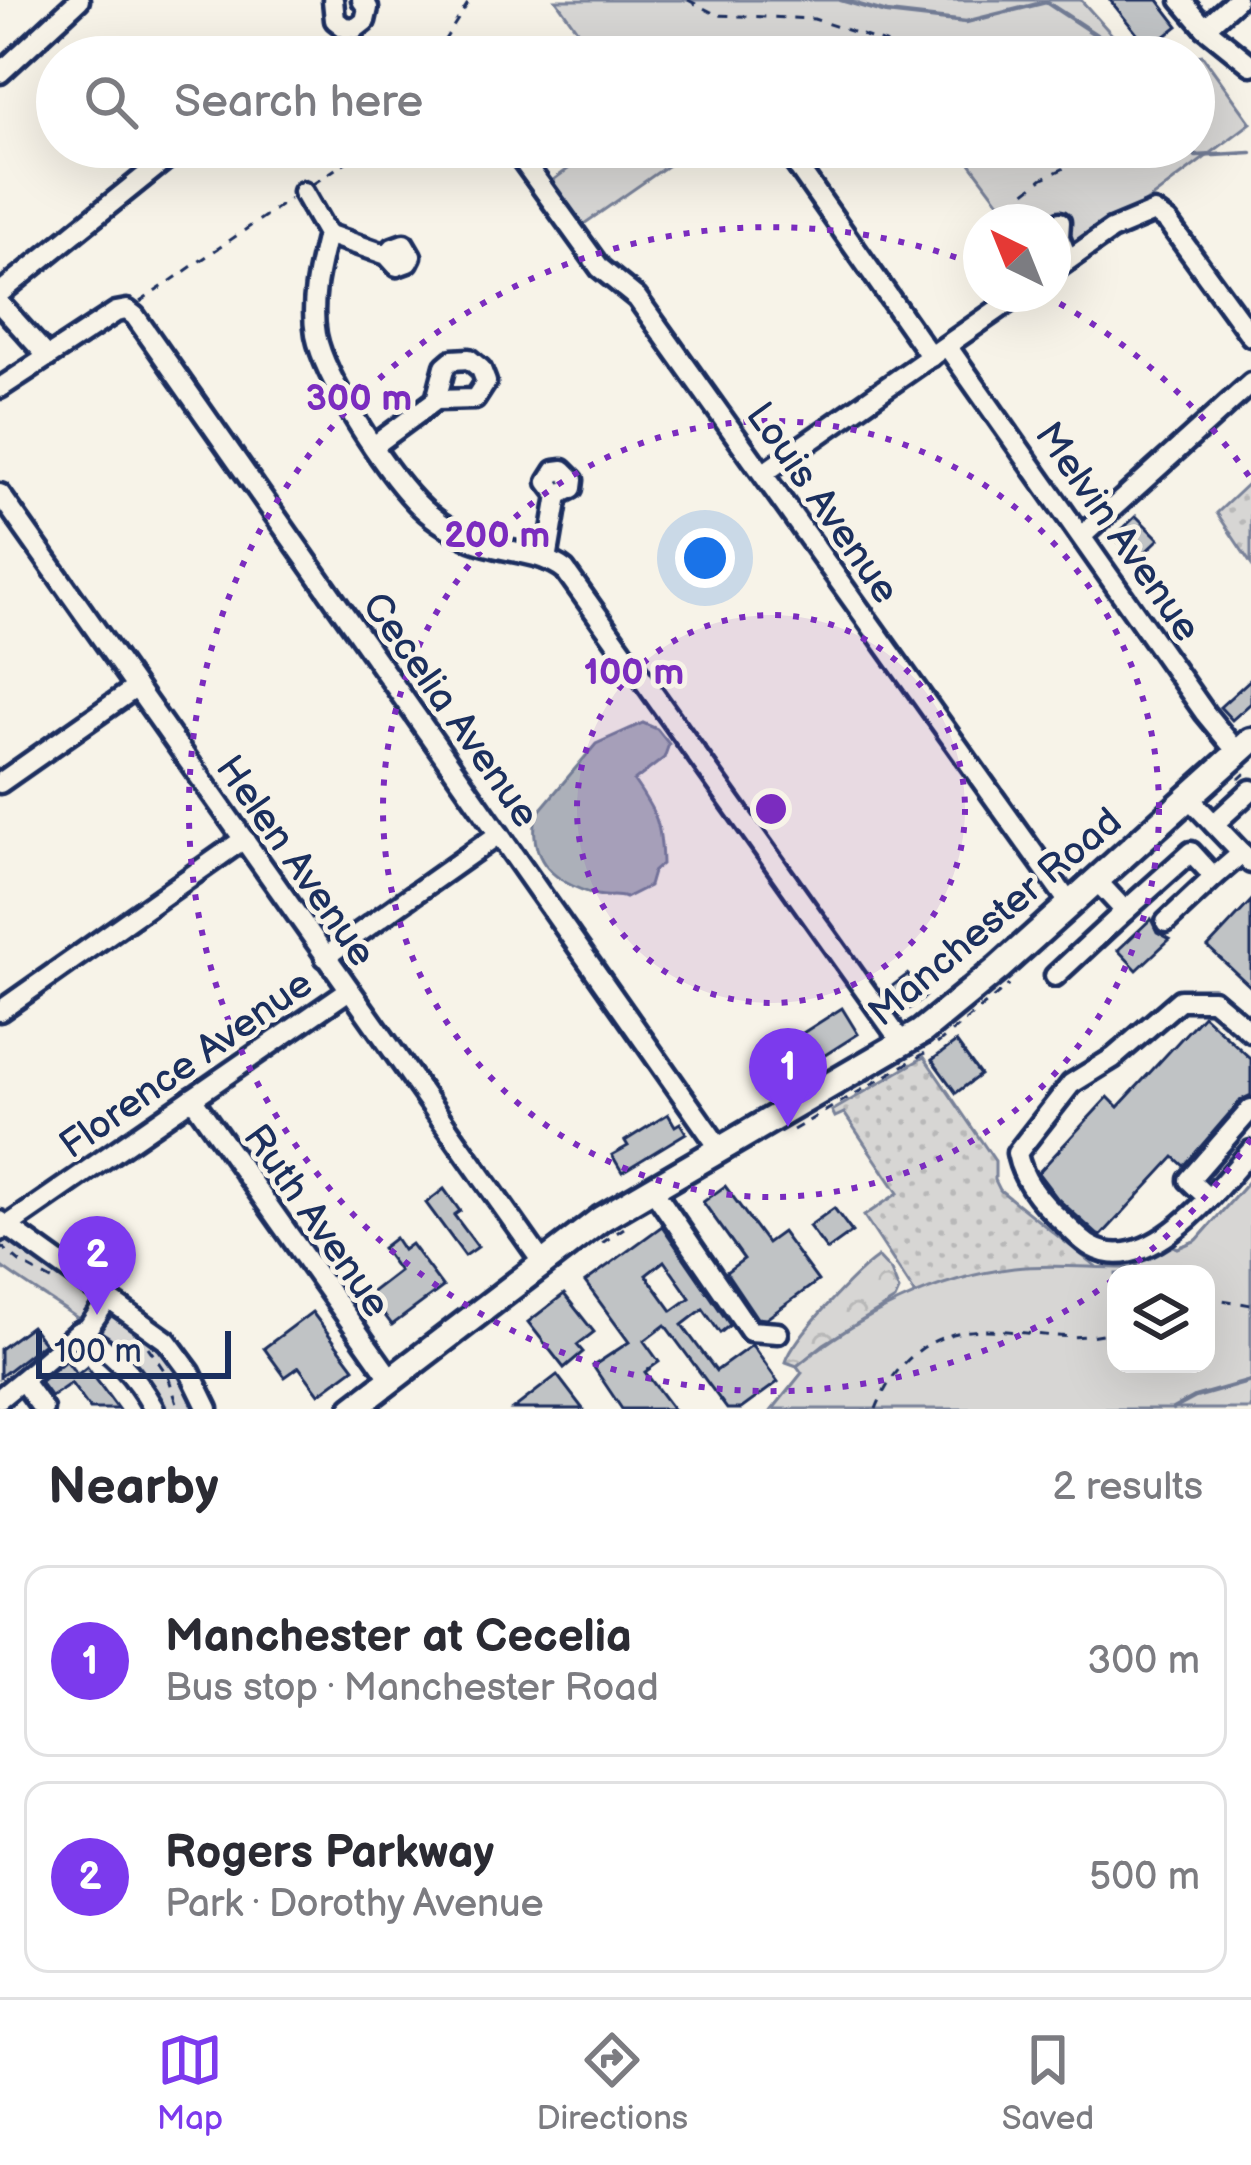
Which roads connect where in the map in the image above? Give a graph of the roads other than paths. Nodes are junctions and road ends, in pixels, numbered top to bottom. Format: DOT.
graph roads {
  1 [pos="79,0"];
  2 [pos="333,0"];
  3 [pos="362,0"];
  4 [pos="1181,0"];
  5 [pos="1236,0"];
  6 [pos="1205,28"];
  7 [pos="40,36"];
  8 [pos="1215,36"];
  9 [pos="1215,36"];
  10 [pos="36,40"];
  11 [pos="1251,65"];
  12 [pos="0,73"];
  13 [pos="155,168"];
  14 [pos="528,168"];
  15 [pos="800,168"];
  16 [pos="303,191"];
  17 [pos="326,234"];
  18 [pos="387,255"];
  19 [pos="1071,258"];
  20 [pos="0,293"];
  21 [pos="0,304"];
  22 [pos="994,312"];
  23 [pos="1247,322"];
  24 [pos="939,351"];
  25 [pos="48,357"];
  26 [pos="1251,383"];
  27 [pos="0,388"];
  28 [pos="436,400"];
  29 [pos="375,446"];
  30 [pos="764,473"];
  31 [pos="0,494"];
  32 [pos="558,495"];
  33 [pos="17,518"];
  34 [pos="0,530"];
  35 [pos="1083,535"];
  36 [pos="547,560"];
  37 [pos="134,689"];
  38 [pos="1245,747"];
  39 [pos="0,783"];
  40 [pos="1251,790"];
  41 [pos="1189,798"];
  42 [pos="1214,824"];
  43 [pos="499,834"];
  44 [pos="244,838"];
  45 [pos="1248,859"];
  46 [pos="1214,877"];
  47 [pos="1097,880"];
  48 [pos="1070,904"];
  49 [pos="1125,911"];
  50 [pos="1166,922"];
  51 [pos="325,957"];
  52 [pos="1055,976"];
  53 [pos="349,990"];
  54 [pos="0,1011"];
  55 [pos="1251,1032"];
  56 [pos="903,1044"];
  57 [pos="192,1097"];
  58 [pos="1251,1109"];
  59 [pos="720,1149"];
  60 [pos="1251,1150"];
  61 [pos="652,1188"];
  62 [pos="1208,1198"];
  63 [pos="3,1226"];
  64 [pos="542,1262"];
  65 [pos="104,1295"];
  66 [pos="78,1332"];
  67 [pos="778,1333"];
  68 [pos="391,1379"];
  69 [pos="22,1380"];
  70 [pos="0,1398"];
  71 [pos="43,1409"];
  72 [pos="154,1409"];
  73 [pos="208,1409"];
  74 [pos="353,1409"];
  1 -- 7 [label="street"];
  2 -- 3 [label="street"];
  4 -- 6 [label="street"];
  5 -- 6 [label="street"];
  6 -- 8 [label="street"];
  9 -- 11 [label="street"];
  10 -- 12 [label="street"];
  13 -- 20 [label="street"];
  14 -- 30 [label="street, Louis Avenue"];
  15 -- 24 [label="street, Melvin Avenue"];
  16 -- 17 [label="street"];
  17 -- 18 [label="street"];
  17 -- 29 [label="street"];
  19 -- 23 [label="street"];
  21 -- 25 [label="street"];
  22 -- 24 [label="street"];
  24 -- 30 [label="street"];
  24 -- 35 [label="street, Melvin Avenue"];
  25 -- 27 [label="street"];
  25 -- 43 [label="street, Cecelia Avenue"];
  26 -- 35 [label="street"];
  28 -- 29 [label="street"];
  29 -- 36 [label="street"];
  30 -- 48 [label="street, Louis Avenue"];
  31 -- 33 [label="street, Helen Avenue"];
  32 -- 36 [label="street"];
  33 -- 34 [label="street"];
  33 -- 37 [label="street, Helen Avenue"];
  35 -- 38 [label="street, Melvin Avenue"];
  36 -- 56 [label="street"];
  37 -- 39 [label="street"];
  37 -- 44 [label="street, Helen Avenue"];
  38 -- 41 [label="main road, Manchester Road"];
  40 -- 42 [label="street"];
  41 -- 42 [label="street"];
  41 -- 47 [label="main road, Manchester Road"];
  42 -- 45 [label="street"];
  43 -- 51 [label="street, Florence Avenue"];
  43 -- 59 [label="street, Cecelia Avenue"];
  44 -- 51 [label="street, Helen Avenue"];
  44 -- 54 [label="street"];
  45 -- 46 [label="street"];
  46 -- 49 [label="street"];
  46 -- 50 [label="street"];
  47 -- 48 [label="main road, Manchester Road"];
  47 -- 49 [label="street"];
  48 -- 56 [label="main road, Manchester Road"];
  49 -- 52 [label="street"];
  51 -- 53 [label="street, Helen Avenue"];
  53 -- 57 [label="street, Florence Avenue"];
  53 -- 64 [label="street, Helen Avenue"];
  55 -- 62 [label="street"];
  56 -- 59 [label="main road, Manchester Road"];
  57 -- 63 [label="street, Florence Avenue"];
  57 -- 68 [label="street, Ruth Avenue"];
  58 -- 62 [label="street"];
  59 -- 61 [label="main road, Manchester Road"];
  60 -- 62 [label="street"];
  61 -- 64 [label="main road, Manchester Road"];
  61 -- 67 [label="street"];
  63 -- 65 [label="street"];
  64 -- 68 [label="main road, Manchester Road"];
  65 -- 66 [label="street"];
  65 -- 73 [label="street"];
  66 -- 69 [label="street"];
  66 -- 72 [label="street"];
  68 -- 74 [label="main road, Manchester Road"];
  69 -- 70 [label="street"];
  69 -- 71 [label="street"];
}
